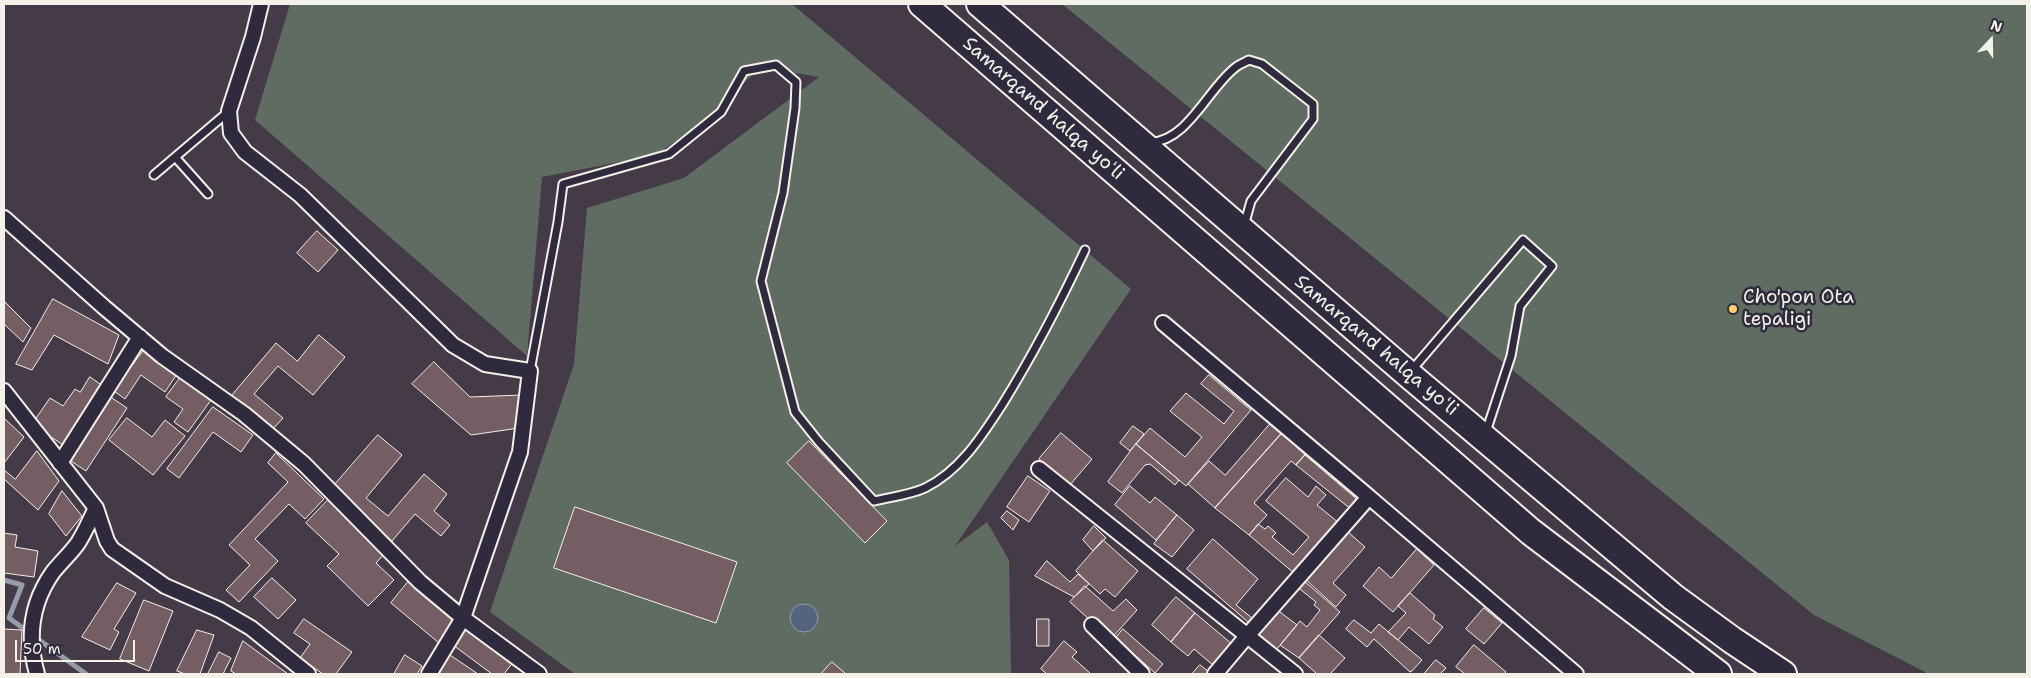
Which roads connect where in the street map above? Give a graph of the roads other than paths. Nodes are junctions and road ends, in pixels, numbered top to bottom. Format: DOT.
graph roads {
  1 [pos="261,4"];
  2 [pos="922,4"];
  3 [pos="980,4"];
  4 [pos="229,111"];
  5 [pos="1140,142"];
  6 [pos="175,157"];
  7 [pos="154,175"];
  8 [pos="208,194"];
  9 [pos="4,218"];
  10 [pos="1243,232"];
  11 [pos="1085,250"];
  12 [pos="1163,323"];
  13 [pos="140,337"];
  14 [pos="530,371"];
  15 [pos="1408,374"];
  16 [pos="4,391"];
  17 [pos="1484,438"];
  18 [pos="60,463"];
  19 [pos="1039,469"];
  20 [pos="1369,497"];
  21 [pos="1560,502"];
  22 [pos="96,508"];
  23 [pos="1531,532"];
  24 [pos="463,618"];
  25 [pos="1092,625"];
  26 [pos="1246,636"];
  27 [pos="37,674"];
  28 [pos="308,674"];
  29 [pos="428,674"];
  30 [pos="539,674"];
  31 [pos="1142,674"];
  32 [pos="1215,674"];
  33 [pos="1295,674"];
  34 [pos="1576,674"];
  35 [pos="1718,674"];
  36 [pos="1783,674"];
  1 -- 4 [label="street"];
  2 -- 23 [label="highway, Samarqand halqa yoʻli"];
  3 -- 5 [label="highway, Samarqand halqa yoʻli"];
  4 -- 6 [label="lane"];
  4 -- 14 [label="street"];
  5 -- 10 [label="highway, Samarqand halqa yoʻli"];
  5 -- 10 [label="lane"];
  6 -- 7 [label="lane"];
  6 -- 8 [label="lane"];
  9 -- 13 [label="street"];
  10 -- 15 [label="highway, Samarqand halqa yoʻli"];
  11 -- 14 [label="lane"];
  12 -- 20 [label="street"];
  13 -- 18 [label="street"];
  13 -- 24 [label="street"];
  14 -- 24 [label="street"];
  15 -- 17 [label="highway, Samarqand halqa yoʻli"];
  15 -- 17 [label="lane"];
  16 -- 18 [label="street"];
  17 -- 21 [label="highway, Samarqand halqa yoʻli"];
  18 -- 22 [label="street"];
  19 -- 26 [label="street"];
  20 -- 26 [label="street"];
  20 -- 34 [label="street"];
  21 -- 23 [label="highway"];
  21 -- 36 [label="highway, Samarqand halqa yoʻli"];
  22 -- 27 [label="street"];
  22 -- 28 [label="street"];
  23 -- 35 [label="highway, Samarqand halqa yoʻli"];
  24 -- 29 [label="street"];
  24 -- 30 [label="street"];
  25 -- 31 [label="street"];
  26 -- 32 [label="street"];
  26 -- 33 [label="street"];
}
